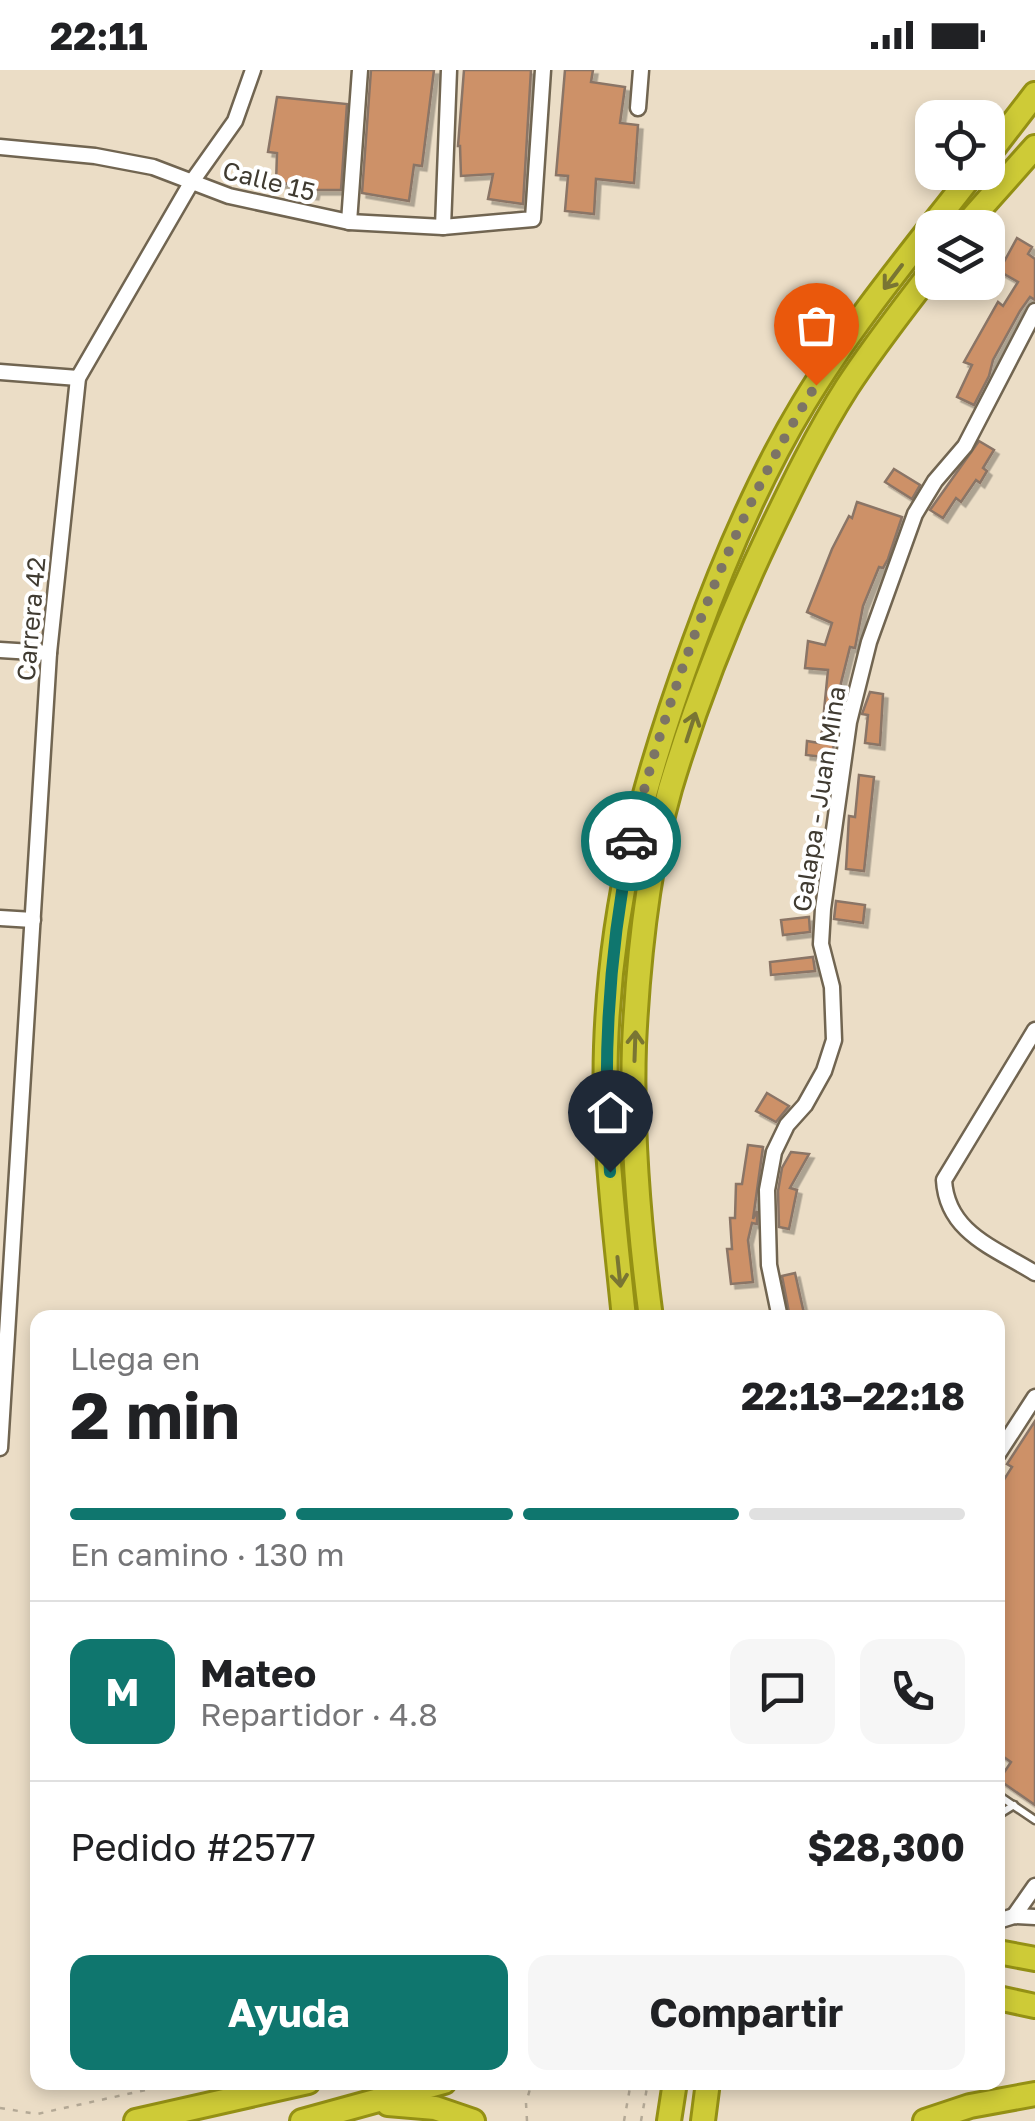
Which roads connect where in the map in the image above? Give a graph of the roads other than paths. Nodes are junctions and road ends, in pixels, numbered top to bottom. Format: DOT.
graph roads {
  1 [pos="253,70"];
  2 [pos="360,70"];
  3 [pos="449,70"];
  4 [pos="543,70"];
  5 [pos="642,70"];
  6 [pos="1035,94"];
  7 [pos="638,108"];
  8 [pos="1005,133"];
  9 [pos="0,147"];
  10 [pos="1035,147"];
  11 [pos="190,183"];
  12 [pos="960,190"];
  13 [pos="979,210"];
  14 [pos="349,222"];
  15 [pos="443,227"];
  16 [pos="915,294"];
  17 [pos="1035,311"];
  18 [pos="0,372"];
  19 [pos="78,378"];
  20 [pos="0,650"];
  21 [pos="49,653"];
  22 [pos="0,918"];
  23 [pos="33,920"];
  24 [pos="1035,1030"];
  25 [pos="1035,1272"];
  26 [pos="623,1310"];
  27 [pos="649,1310"];
  28 [pos="778,1310"];
  29 [pos="1035,1397"];
  30 [pos="1005,1443"];
  31 [pos="0,1448"];
  32 [pos="1005,1800"];
  33 [pos="1014,1806"];
  34 [pos="1005,1811"];
  35 [pos="1035,1820"];
  36 [pos="1035,1886"];
  37 [pos="1014,1916"];
  38 [pos="1035,1917"];
  39 [pos="1005,1919"];
  40 [pos="1005,1953"];
  41 [pos="1035,1959"];
  42 [pos="1005,2000"];
  43 [pos="1035,2006"];
  44 [pos="273,2090"];
  45 [pos="417,2090"];
  46 [pos="674,2090"];
  47 [pos="707,2090"];
  48 [pos="1035,2094"];
  49 [pos="365,2105"];
  50 [pos="136,2121"];
  51 [pos="302,2121"];
  52 [pos="473,2121"];
  53 [pos="669,2121"];
  54 [pos="703,2121"];
  55 [pos="925,2121"];
  1 -- 11 [label="street, Carrera 42"];
  2 -- 14 [label="street"];
  3 -- 15 [label="street"];
  4 -- 15 [label="street, Calle 15"];
  5 -- 7 [label="street"];
  6 -- 8 [label="highway"];
  9 -- 11 [label="street, Calle 15"];
  10 -- 13 [label="highway"];
  11 -- 14 [label="street, Calle 15"];
  11 -- 19 [label="street, Carrera 42"];
  12 -- 26 [label="highway, one-way"];
  14 -- 15 [label="street, Calle 15"];
  27 -- 16 [label="highway, one-way"];
  17 -- 28 [label="street, Galapa - Juan Mina"];
  18 -- 19 [label="street"];
  19 -- 21 [label="street, Carrera 42"];
  20 -- 21 [label="street"];
  21 -- 23 [label="street, Carrera 42"];
  22 -- 23 [label="street"];
  23 -- 31 [label="street, Carrera 42"];
  24 -- 25 [label="street"];
  29 -- 30 [label="street"];
  32 -- 33 [label="lane"];
  33 -- 34 [label="lane"];
  33 -- 35 [label="lane"];
  36 -- 37 [label="street"];
  37 -- 38 [label="street"];
  37 -- 39 [label="street"];
  40 -- 41 [label="highway"];
  42 -- 43 [label="highway"];
  44 -- 50 [label="highway"];
  45 -- 49 [label="highway"];
  46 -- 53 [label="highway"];
  47 -- 54 [label="highway"];
  48 -- 55 [label="highway"];
  49 -- 51 [label="highway"];
  49 -- 52 [label="highway"];
}
